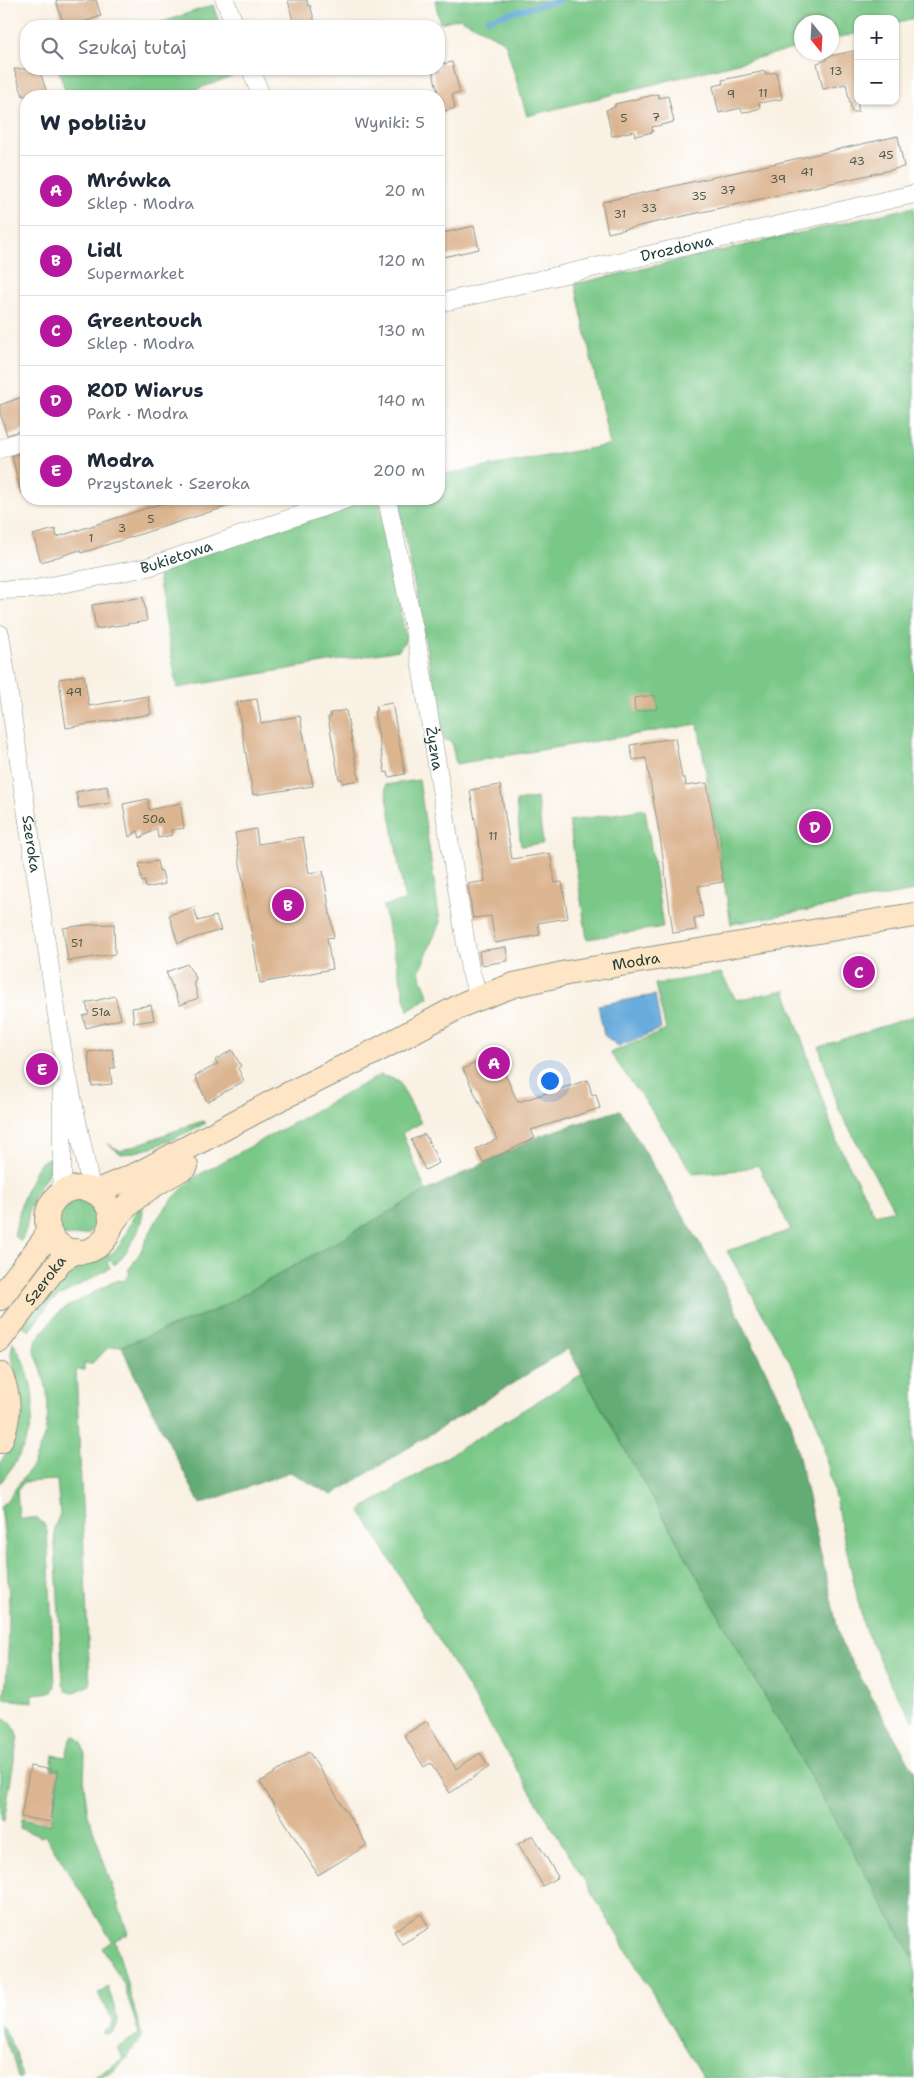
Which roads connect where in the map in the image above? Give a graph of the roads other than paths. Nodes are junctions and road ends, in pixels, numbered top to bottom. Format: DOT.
graph roads {
  1 [pos="224,0"];
  2 [pos="232,20"];
  3 [pos="253,75"];
  4 [pos="259,90"];
  5 [pos="914,194"];
  6 [pos="445,302"];
  7 [pos="20,441"];
  8 [pos="0,448"];
  9 [pos="329,505"];
  10 [pos="388,505"];
  11 [pos="0,590"];
  12 [pos="0,634"];
  13 [pos="914,915"];
  14 [pos="479,998"];
  15 [pos="374,1052"];
  16 [pos="63,1055"];
  17 [pos="94,1192"];
  18 [pos="55,1198"];
  19 [pos="48,1228"];
  20 [pos="109,1230"];
  21 [pos="76,1251"];
  22 [pos="0,1298"];
  23 [pos="0,1340"];
  24 [pos="0,1374"];
  25 [pos="0,1441"];
  1 -- 2 [label="street"];
  3 -- 4 [label="street"];
  5 -- 6 [label="street, Drozdowa"];
  7 -- 8 [label="street"];
  9 -- 11 [label="street, Bukietowa"];
  10 -- 14 [label="street, Żyzna"];
  12 -- 16 [label="street, Szeroka"];
  13 -- 14 [label="street, Modra"];
  14 -- 15 [label="street, Modra"];
  15 -- 17 [label="street, Modra"];
  15 -- 20 [label="street, Modra"];
  16 -- 17 [label="street, Szeroka"];
  16 -- 18 [label="street, Szeroka"];
  17 -- 18 [label="street"];
  17 -- 20 [label="street"];
  18 -- 19 [label="street"];
  19 -- 21 [label="street"];
  19 -- 22 [label="street, Szeroka"];
  20 -- 21 [label="street"];
  21 -- 23 [label="street, Szeroka"];
  24 -- 25 [label="street"];
}
